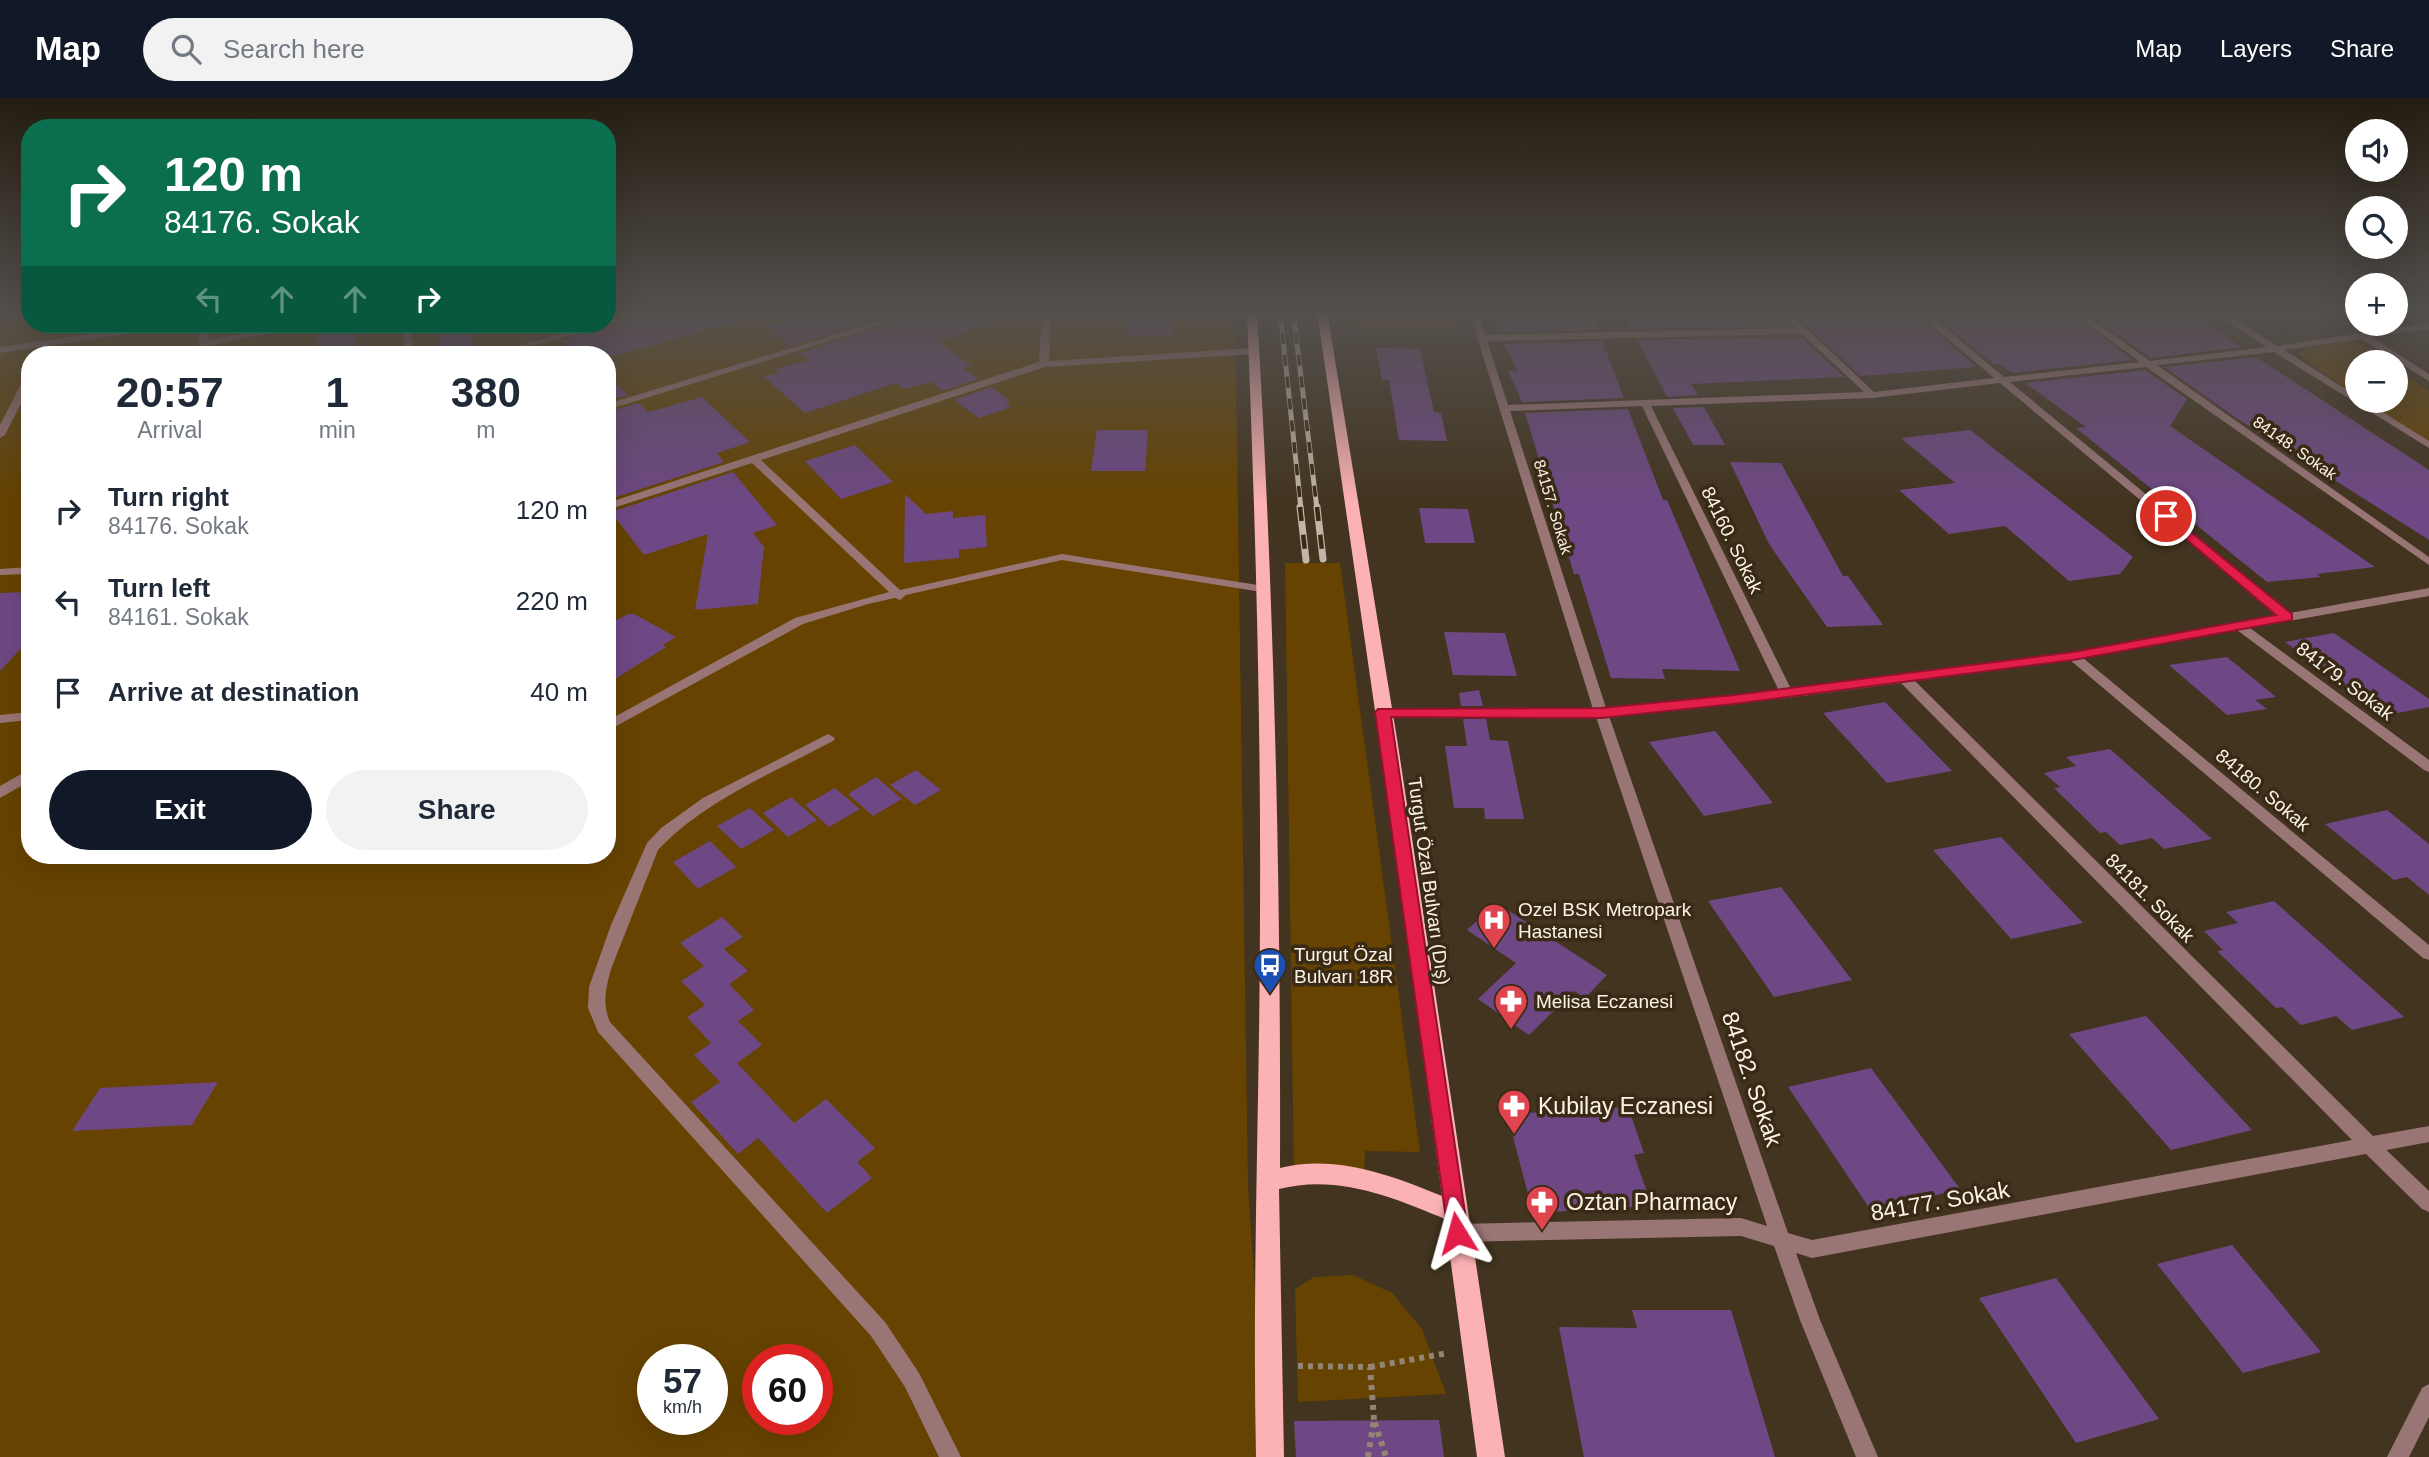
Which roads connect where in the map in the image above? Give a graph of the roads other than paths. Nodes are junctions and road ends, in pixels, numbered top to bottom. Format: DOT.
graph roads {
  1 [pos="714,374"];
  2 [pos="1013,374"];
  3 [pos="1255,374"];
  4 [pos="1332,374"];
  5 [pos="1494,374"];
  6 [pos="1850,374"];
  7 [pos="1998,374"];
  8 [pos="2061,374"];
  9 [pos="2162,374"];
  10 [pos="2317,374"];
  11 [pos="2006,381"];
  12 [pos="21,391"];
  13 [pos="2345,392"];
  14 [pos="1872,395"];
  15 [pos="1645,402"];
  16 [pos="616,404"];
  17 [pos="1505,408"];
  18 [pos="2379,413"];
  19 [pos="4,419"];
  20 [pos="0,435"];
  21 [pos="2429,445"];
  22 [pos="756,461"];
  23 [pos="616,504"];
  24 [pos="2429,562"];
  25 [pos="21,571"];
  26 [pos="0,572"];
  27 [pos="1264,590"];
  28 [pos="2429,592"];
  29 [pos="900,596"];
  30 [pos="2287,617"];
  31 [pos="2239,626"];
  32 [pos="2073,656"];
  33 [pos="1903,677"];
  34 [pos="1787,694"];
  35 [pos="1383,712"];
  36 [pos="1601,713"];
  37 [pos="21,717"];
  38 [pos="0,719"];
  39 [pos="616,722"];
  40 [pos="828,738"];
  41 [pos="2429,767"];
  42 [pos="21,780"];
  43 [pos="0,793"];
  44 [pos="2429,954"];
  45 [pos="2429,1134"];
  46 [pos="2370,1146"];
  47 [pos="1266,1182"];
  48 [pos="2429,1203"];
  49 [pos="1456,1222"];
  50 [pos="1782,1241"];
  51 [pos="2429,1395"];
  52 [pos="950,1457"];
  53 [pos="1270,1457"];
  54 [pos="1491,1457"];
  55 [pos="1867,1457"];
  56 [pos="2398,1457"];
  1 -- 16 [label="street"];
  2 -- 22 [label="street"];
  3 -- 27 [label="main road"];
  4 -- 35 [label="main road, Turgut Özal Bulvarı (Dış)"];
  5 -- 17 [label="street, 84157. Sokak"];
  6 -- 14 [label="street"];
  7 -- 11 [label="street"];
  8 -- 11 [label="street"];
  9 -- 24 [label="street, 84148. Sokak"];
  10 -- 13 [label="street"];
  11 -- 14 [label="street"];
  11 -- 30 [label="street"];
  12 -- 19 [label="street"];
  14 -- 15 [label="street"];
  15 -- 17 [label="street"];
  15 -- 34 [label="street, 84160. Sokak"];
  17 -- 36 [label="street, 84157. Sokak"];
  18 -- 21 [label="street"];
  19 -- 20 [label="street"];
  22 -- 23 [label="street"];
  22 -- 29 [label="street"];
  25 -- 26 [label="street"];
  27 -- 29 [label="street"];
  27 -- 47 [label="main road"];
  28 -- 30 [label="street"];
  29 -- 39 [label="street"];
  30 -- 31 [label="street"];
  31 -- 32 [label="street"];
  31 -- 41 [label="street, 84179. Sokak"];
  32 -- 33 [label="street"];
  32 -- 44 [label="street, 84180. Sokak"];
  33 -- 34 [label="street"];
  33 -- 46 [label="street, 84181. Sokak"];
  34 -- 36 [label="street"];
  35 -- 36 [label="street"];
  35 -- 49 [label="main road, Turgut Özal Bulvarı (Dış)"];
  36 -- 50 [label="street, 84182. Sokak"];
  37 -- 38 [label="street"];
  40 -- 52 [label="street"];
  42 -- 43 [label="street"];
  45 -- 46 [label="street, 84177. Sokak"];
  46 -- 48 [label="street, 84181. Sokak"];
  46 -- 50 [label="street, 84177. Sokak"];
  47 -- 49 [label="main road"];
  47 -- 53 [label="main road"];
  49 -- 50 [label="street, 84177. Sokak"];
  49 -- 54 [label="main road, Turgut Özal Bulvarı (Dış)"];
  50 -- 55 [label="street, 84182. Sokak"];
  51 -- 56 [label="street"];
}
